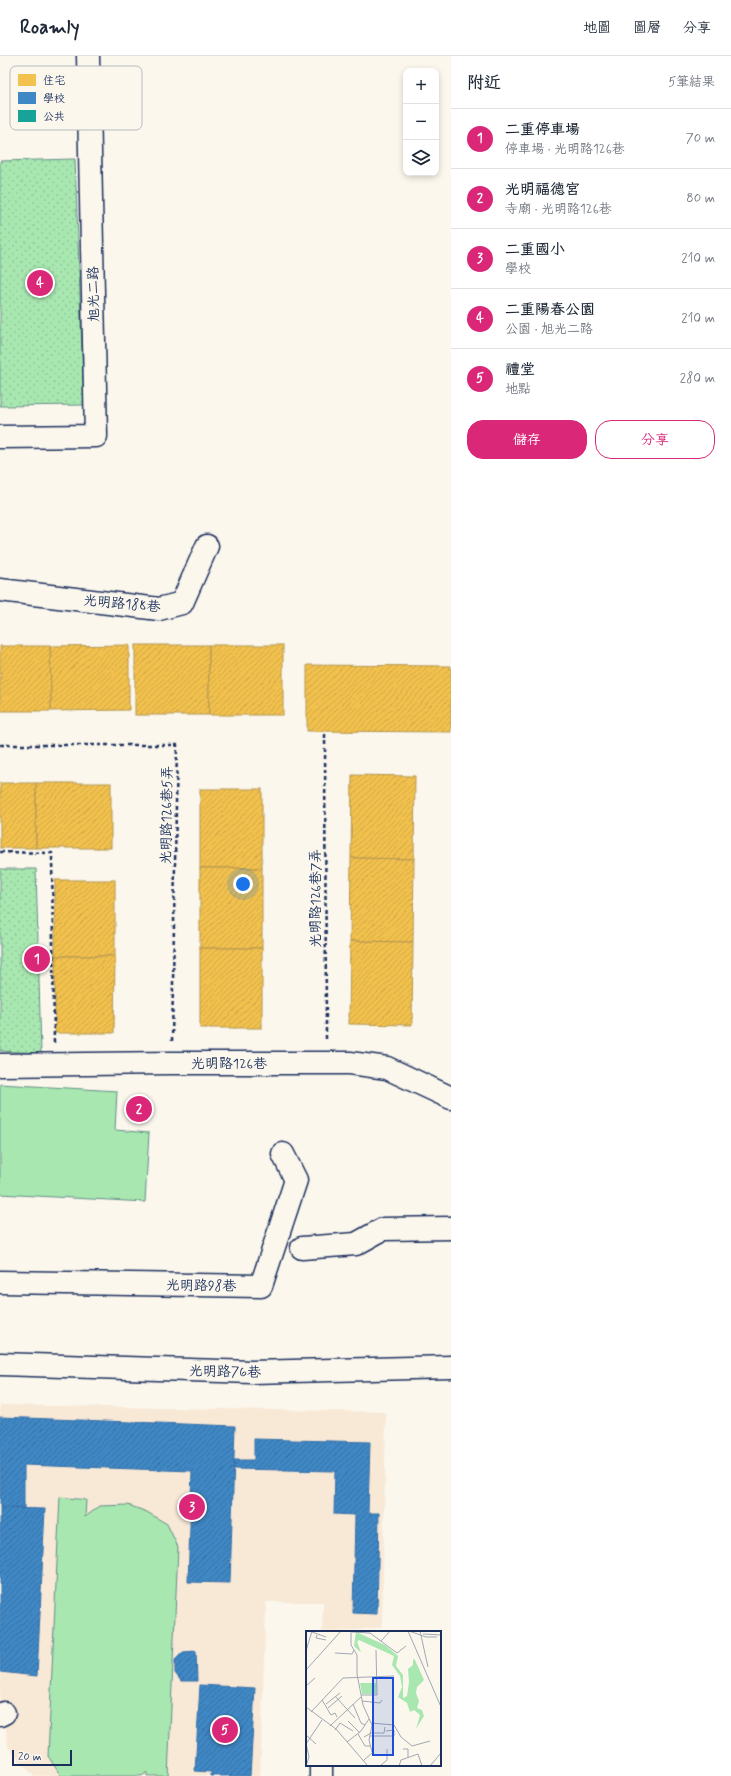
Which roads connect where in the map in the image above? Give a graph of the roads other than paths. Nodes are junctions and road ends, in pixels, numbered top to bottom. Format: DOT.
graph roads {
  1 [pos="88,56"];
  2 [pos="88,66"];
  3 [pos="90,130"];
  4 [pos="0,437"];
  5 [pos="207,546"];
  6 [pos="0,590"];
  7 [pos="0,1065"];
  8 [pos="451,1098"];
  9 [pos="283,1154"];
  10 [pos="451,1228"];
  11 [pos="302,1248"];
  12 [pos="0,1282"];
  13 [pos="0,1364"];
  14 [pos="451,1366"];
  1 -- 2 [label="street, 旭光二路"];
  3 -- 4 [label="street, 旭光二路"];
  5 -- 6 [label="street, 光明路188巷"];
  7 -- 8 [label="street, 光明路126巷"];
  9 -- 12 [label="street, 光明路98巷"];
  10 -- 11 [label="street"];
  13 -- 14 [label="street, 光明路76巷"];
}
